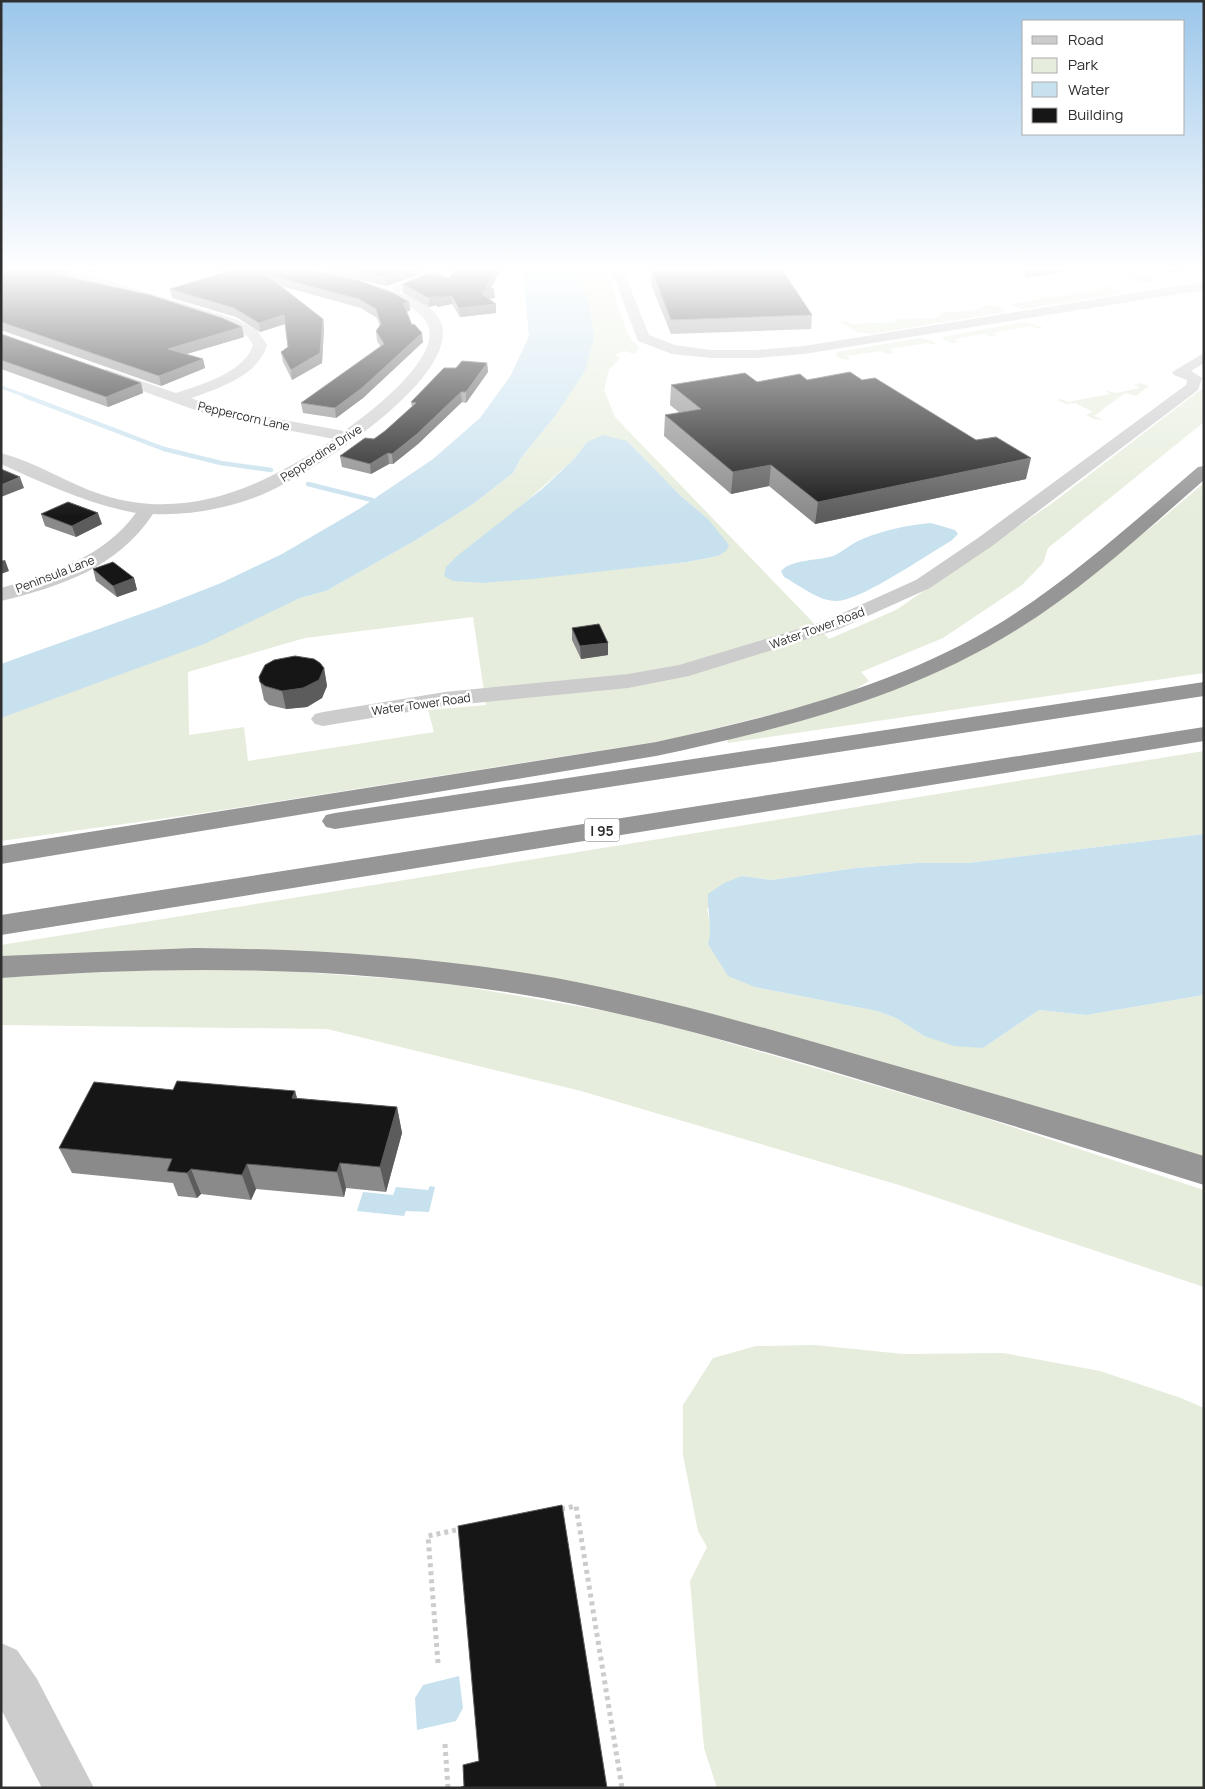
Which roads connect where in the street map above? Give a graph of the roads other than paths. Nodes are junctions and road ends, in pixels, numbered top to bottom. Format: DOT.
graph roads {
  1 [pos="259,350"];
  2 [pos="432,350"];
  3 [pos="681,350"];
  4 [pos="786,350"];
  5 [pos="1204,357"];
  6 [pos="94,368"];
  7 [pos="177,398"];
  8 [pos="349,437"];
  9 [pos="1,458"];
  10 [pos="1204,471"];
  11 [pos="148,508"];
  12 [pos="1,594"];
  13 [pos="1204,689"];
  14 [pos="322,719"];
  15 [pos="1204,734"];
  16 [pos="1,855"];
  17 [pos="1,872"];
  18 [pos="1,925"];
  19 [pos="1,967"];
  20 [pos="1204,1171"];
  21 [pos="1,1666"];
  22 [pos="69,1788"];
  1 -- 7 [label="street"];
  2 -- 8 [label="street, Pepperdine Drive"];
  3 -- 4 [label="street"];
  5 -- 14 [label="street, Water Tower Road"];
  6 -- 7 [label="street, Peppercorn Lane"];
  7 -- 8 [label="street, Peppercorn Lane"];
  8 -- 11 [label="street, Pepperdine Drive"];
  9 -- 11 [label="street, Pepperdine Drive"];
  10 -- 16 [label="highway"];
  11 -- 12 [label="street, Peninsula Lane"];
  13 -- 17 [label="highway"];
  15 -- 18 [label="highway, I 95"];
  19 -- 20 [label="highway"];
  21 -- 22 [label="street"];
}
